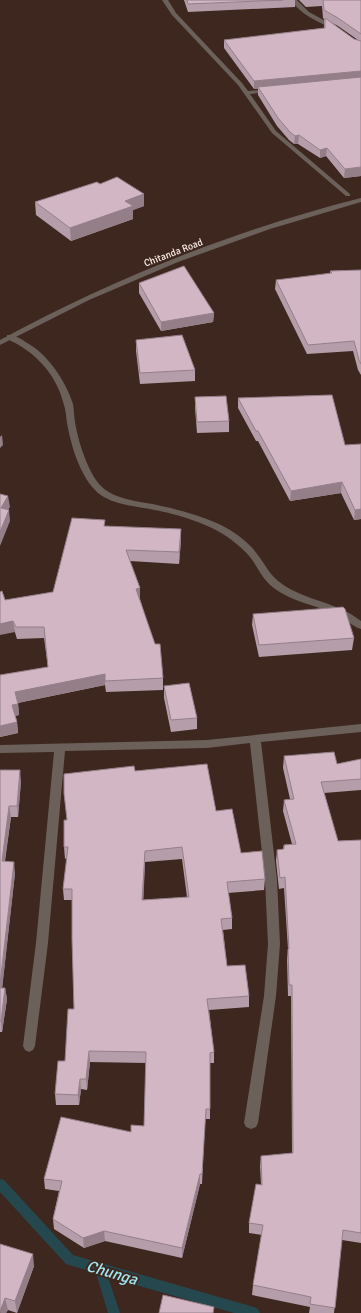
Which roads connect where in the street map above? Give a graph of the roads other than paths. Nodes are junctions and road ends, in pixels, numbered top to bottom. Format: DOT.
graph roads {
  1 [pos="165,0"];
  2 [pos="294,0"];
  3 [pos="340,32"];
  4 [pos="281,89"];
  5 [pos="245,93"];
  6 [pos="348,195"];
  7 [pos="361,200"];
  8 [pos="10,337"];
  9 [pos="0,343"];
  10 [pos="361,626"];
  11 [pos="361,728"];
  12 [pos="255,740"];
  13 [pos="60,748"];
  14 [pos="0,749"];
  15 [pos="29,1046"];
  16 [pos="251,1123"];
  1 -- 5 [label="street"];
  2 -- 3 [label="street"];
  4 -- 5 [label="street"];
  5 -- 6 [label="street"];
  7 -- 8 [label="street, Chitanda Road"];
  8 -- 9 [label="street, Chitanda Road"];
  8 -- 10 [label="street"];
  11 -- 12 [label="street"];
  12 -- 13 [label="street"];
  12 -- 16 [label="street"];
  13 -- 14 [label="street"];
  13 -- 15 [label="street"];
}
